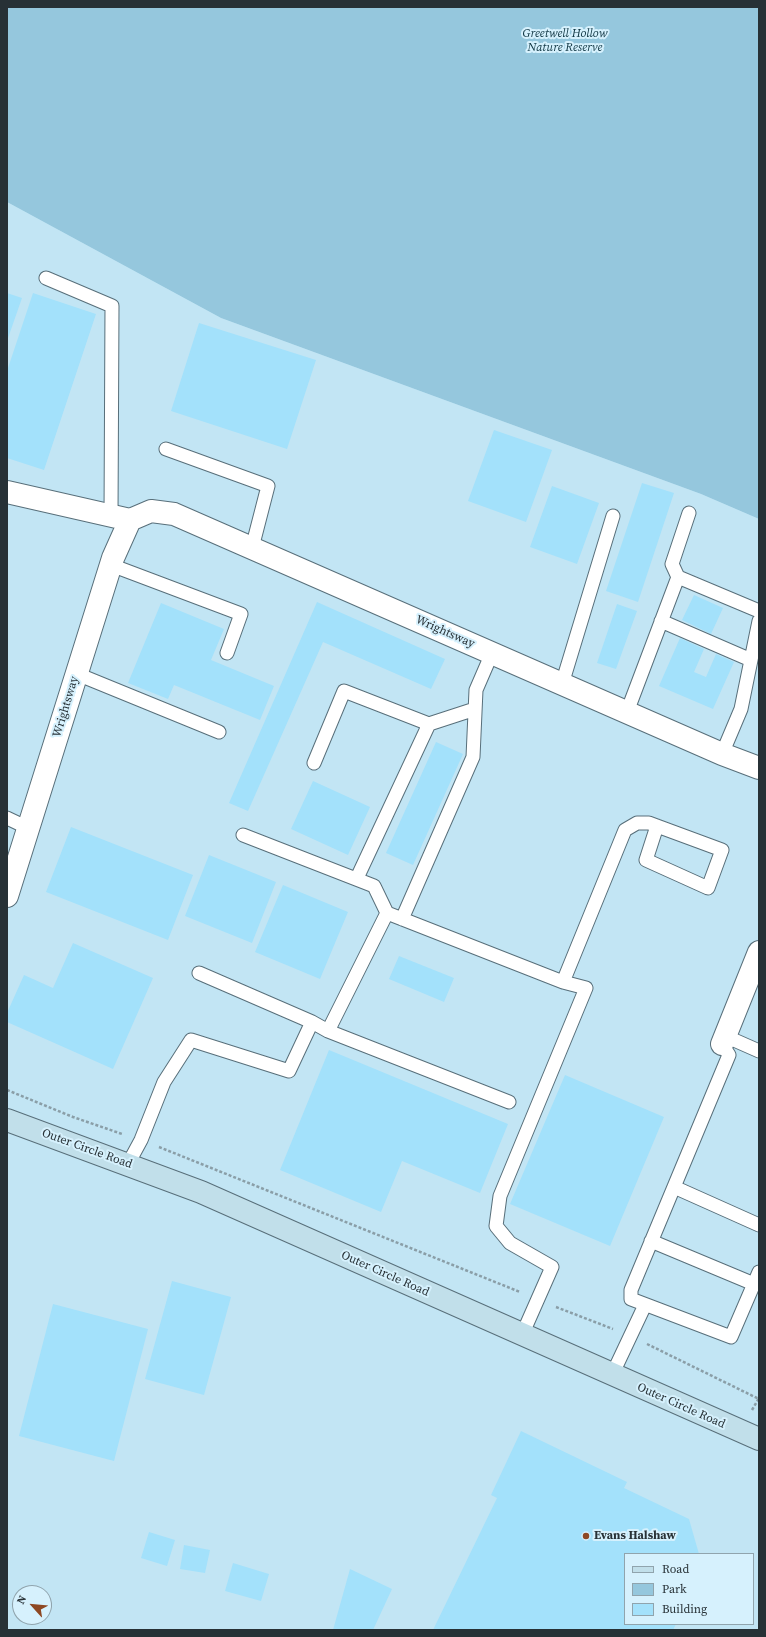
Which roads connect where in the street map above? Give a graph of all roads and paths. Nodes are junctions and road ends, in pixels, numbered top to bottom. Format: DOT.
graph roads {
  1 [pos="46,278"];
  2 [pos="166,449"];
  3 [pos="7,492"];
  4 [pos="689,513"];
  5 [pos="613,516"];
  6 [pos="120,518"];
  7 [pos="252,548"];
  8 [pos="111,565"];
  9 [pos="678,577"];
  10 [pos="759,611"];
  11 [pos="662,621"];
  12 [pos="759,621"];
  13 [pos="227,653"];
  14 [pos="492,653"];
  15 [pos="751,660"];
  16 [pos="77,674"];
  17 [pos="562,684"];
  18 [pos="475,709"];
  19 [pos="627,712"];
  20 [pos="429,724"];
  21 [pos="219,732"];
  22 [pos="722,754"];
  23 [pos="314,763"];
  24 [pos="759,768"];
  25 [pos="7,818"];
  26 [pos="657,826"];
  27 [pos="28,828"];
  28 [pos="243,835"];
  29 [pos="357,878"];
  30 [pos="7,896"];
  31 [pos="387,913"];
  32 [pos="402,919"];
  33 [pos="759,952"];
  34 [pos="199,973"];
  35 [pos="563,982"];
  36 [pos="312,1022"];
  37 [pos="328,1031"];
  38 [pos="724,1040"];
  39 [pos="759,1051"];
  40 [pos="7,1090"];
  41 [pos="509,1102"];
  42 [pos="7,1120"];
  43 [pos="141,1140"];
  44 [pos="128,1164"];
  45 [pos="674,1187"];
  46 [pos="759,1225"];
  47 [pos="651,1241"];
  48 [pos="757,1278"];
  49 [pos="538,1299"];
  50 [pos="645,1305"];
  51 [pos="522,1335"];
  52 [pos="630,1336"];
  53 [pos="612,1375"];
  54 [pos="759,1398"];
  55 [pos="759,1439"];
  1 -- 6 [label="lane"];
  2 -- 7 [label="lane"];
  3 -- 6 [label="street"];
  4 -- 9 [label="lane"];
  5 -- 17 [label="lane"];
  6 -- 7 [label="street, Wrightsway"];
  6 -- 8 [label="street, Wrightsway"];
  7 -- 14 [label="street, Wrightsway"];
  8 -- 13 [label="lane"];
  8 -- 16 [label="street, Wrightsway"];
  9 -- 10 [label="lane"];
  9 -- 11 [label="lane"];
  11 -- 15 [label="lane"];
  11 -- 19 [label="lane"];
  12 -- 15 [label="lane"];
  14 -- 17 [label="street, Wrightsway"];
  14 -- 18 [label="lane"];
  15 -- 22 [label="lane"];
  16 -- 21 [label="lane"];
  16 -- 27 [label="street, Wrightsway"];
  17 -- 19 [label="street, Wrightsway"];
  18 -- 20 [label="lane"];
  18 -- 32 [label="lane"];
  19 -- 22 [label="street, Wrightsway"];
  20 -- 23 [label="lane"];
  20 -- 29 [label="lane"];
  22 -- 24 [label="street, Wrightsway"];
  25 -- 27 [label="lane"];
  26 -- 26 [label="lane"];
  26 -- 35 [label="lane"];
  27 -- 30 [label="street, Wrightsway"];
  28 -- 29 [label="lane"];
  29 -- 31 [label="lane"];
  31 -- 32 [label="lane"];
  31 -- 37 [label="lane"];
  32 -- 35 [label="lane"];
  33 -- 38 [label="street"];
  34 -- 36 [label="lane"];
  35 -- 49 [label="lane"];
  36 -- 37 [label="lane"];
  36 -- 43 [label="lane"];
  37 -- 41 [label="lane"];
  38 -- 39 [label="lane"];
  38 -- 45 [label="lane"];
  40 -- 43 [label="path"];
  42 -- 44 [label="main road, Outer Circle Road"];
  43 -- 44 [label="lane"];
  43 -- 49 [label="path"];
  44 -- 51 [label="main road, Outer Circle Road"];
  45 -- 46 [label="lane"];
  45 -- 47 [label="lane"];
  47 -- 48 [label="lane"];
  47 -- 50 [label="lane"];
  48 -- 50 [label="lane"];
  49 -- 51 [label="lane"];
  49 -- 52 [label="path"];
  50 -- 52 [label="lane"];
  51 -- 53 [label="main road, Outer Circle Road"];
  52 -- 53 [label="lane"];
  52 -- 54 [label="path"];
  53 -- 55 [label="main road, Outer Circle Road"];
}
